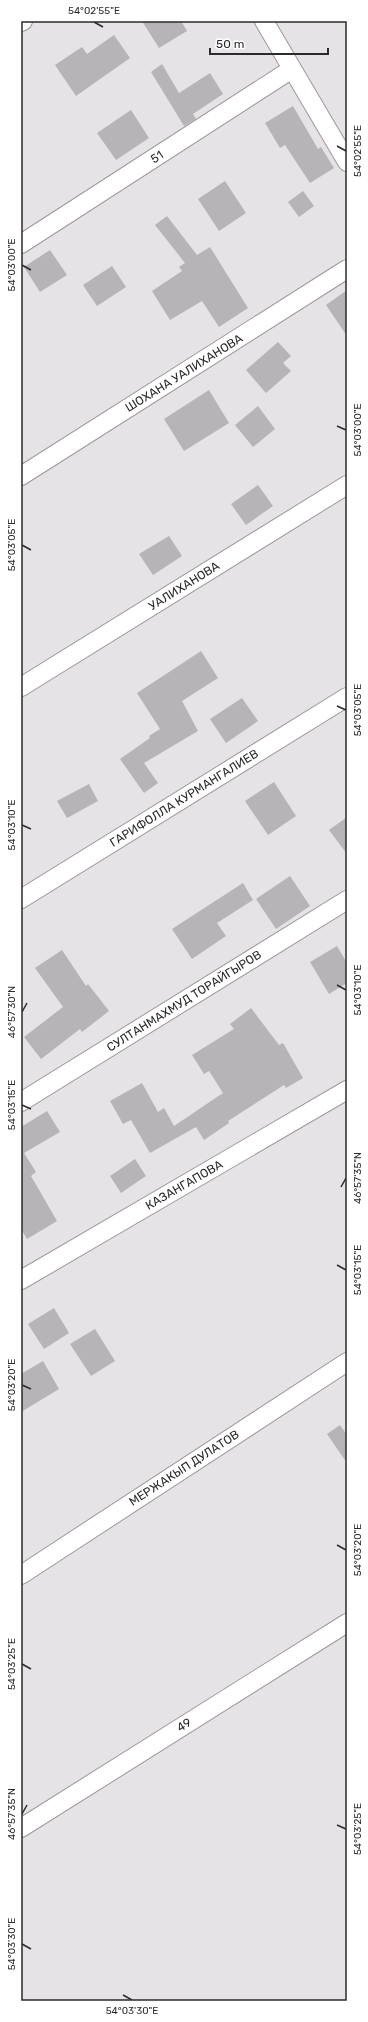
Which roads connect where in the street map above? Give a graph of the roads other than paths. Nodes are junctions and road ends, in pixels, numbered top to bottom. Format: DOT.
graph roads {
  1 [pos="264,21"];
  2 [pos="292,70"];
  3 [pos="347,162"];
  4 [pos="21,244"];
  5 [pos="347,269"];
  6 [pos="21,476"];
  7 [pos="347,484"];
  8 [pos="21,687"];
  9 [pos="347,697"];
  10 [pos="21,899"];
  11 [pos="347,900"];
  12 [pos="347,1090"];
  13 [pos="21,1102"];
  14 [pos="21,1280"];
  15 [pos="347,1362"];
  16 [pos="21,1575"];
  17 [pos="347,1623"];
  18 [pos="21,1828"];
  1 -- 2 [label="street"];
  2 -- 3 [label="street"];
  2 -- 4 [label="street, 51"];
  5 -- 6 [label="street, ШОХАНА УАЛИХАНОВА"];
  7 -- 8 [label="street, УАЛИХАНОВА"];
  9 -- 10 [label="street, ГАРИФОЛЛА КУРМАНГАЛИЕВ"];
  11 -- 13 [label="street, СУЛТАНМАХМУД ТОРАЙГЫРОВ"];
  12 -- 14 [label="street, КАЗАНГАПОВА"];
  15 -- 16 [label="street, МЕРЖАКЫП ДУЛАТОВ"];
  17 -- 18 [label="street, 49"];
}
